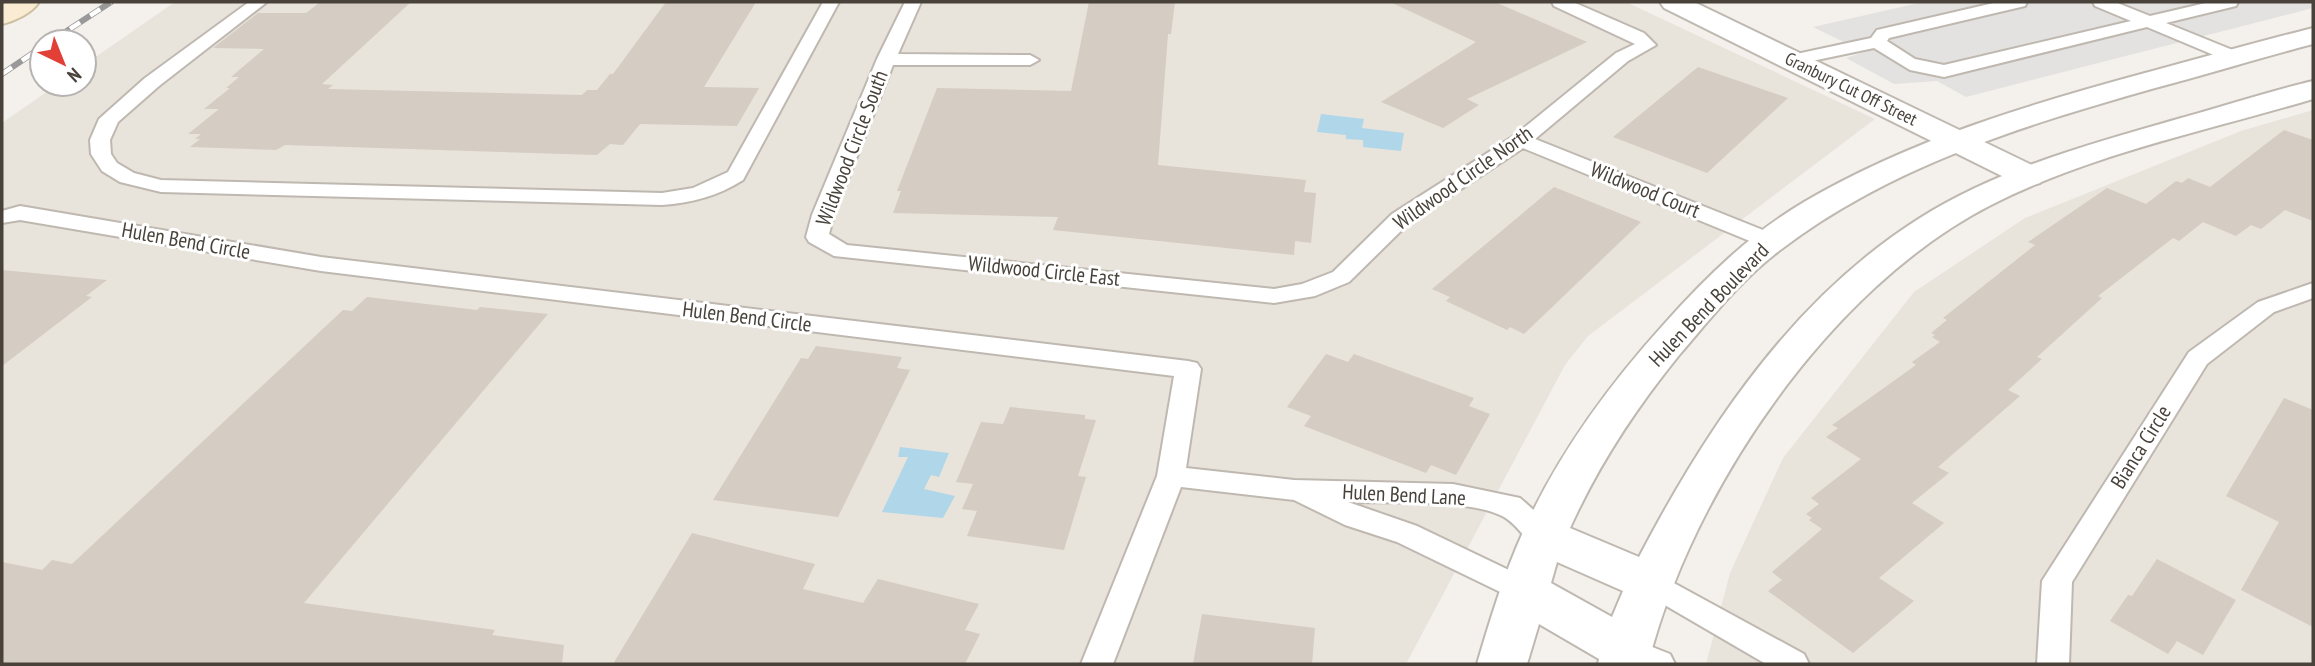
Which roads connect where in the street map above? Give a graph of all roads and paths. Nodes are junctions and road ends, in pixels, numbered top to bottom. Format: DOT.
graph roads {
  1 [pos="26,2"];
  2 [pos="259,2"];
  3 [pos="831,2"];
  4 [pos="913,2"];
  5 [pos="1560,2"];
  6 [pos="1673,2"];
  7 [pos="2019,2"];
  8 [pos="2101,2"];
  9 [pos="2230,2"];
  10 [pos="2,16"];
  11 [pos="2151,23"];
  12 [pos="2313,36"];
  13 [pos="1877,42"];
  14 [pos="2234,57"];
  15 [pos="886,59"];
  16 [pos="1793,60"];
  17 [pos="1030,61"];
  18 [pos="2313,90"];
  19 [pos="1521,140"];
  20 [pos="1956,140"];
  21 [pos="2028,176"];
  22 [pos="2,217"];
  23 [pos="817,237"];
  24 [pos="1770,241"];
  25 [pos="2313,290"];
  26 [pos="1274,296"];
  27 [pos="1171,476"];
  28 [pos="1294,490"];
  29 [pos="1544,536"];
  30 [pos="1650,582"];
  31 [pos="1525,592"];
  32 [pos="1636,659"];
  33 [pos="1097,664"];
  34 [pos="1502,664"];
  35 [pos="1793,664"];
  36 [pos="2053,664"];
  1 -- 10 [label="main road"];
  2 -- 3 [label="lane"];
  4 -- 15 [label="lane, Wildwood Circle South"];
  5 -- 19 [label="lane, Wildwood Circle North"];
  6 -- 16 [label="street, Granbury Cut Off Street"];
  7 -- 13 [label="lane"];
  8 -- 11 [label="lane"];
  9 -- 11 [label="lane"];
  11 -- 13 [label="lane"];
  11 -- 14 [label="lane"];
  12 -- 14 [label="street, Hulen Bend Boulevard"];
  13 -- 16 [label="lane"];
  14 -- 20 [label="street, Hulen Bend Boulevard"];
  15 -- 17 [label="lane"];
  15 -- 23 [label="lane, Wildwood Circle South"];
  16 -- 20 [label="street, Granbury Cut Off Street"];
  18 -- 21 [label="street"];
  19 -- 24 [label="lane, Wildwood Court"];
  19 -- 26 [label="lane, Wildwood Circle North"];
  20 -- 21 [label="street, Granbury Cut Off Street"];
  20 -- 24 [label="street, Hulen Bend Boulevard"];
  21 -- 30 [label="street"];
  22 -- 27 [label="lane, Hulen Bend Circle"];
  23 -- 26 [label="lane, Wildwood Circle East"];
  24 -- 29 [label="street, Hulen Bend Boulevard"];
  25 -- 36 [label="lane, Bianca Circle"];
  27 -- 28 [label="lane, Hulen Bend Lane"];
  27 -- 33 [label="lane, Hulen Bend Circle"];
  28 -- 29 [label="lane, Hulen Bend Lane"];
  28 -- 31 [label="lane, Hulen Bend Lane"];
  29 -- 30 [label="street"];
  29 -- 31 [label="street, Hulen Bend Boulevard"];
  30 -- 32 [label="street"];
  30 -- 35 [label="lane"];
  31 -- 32 [label="street"];
  31 -- 34 [label="street, Hulen Bend Boulevard"];
}
